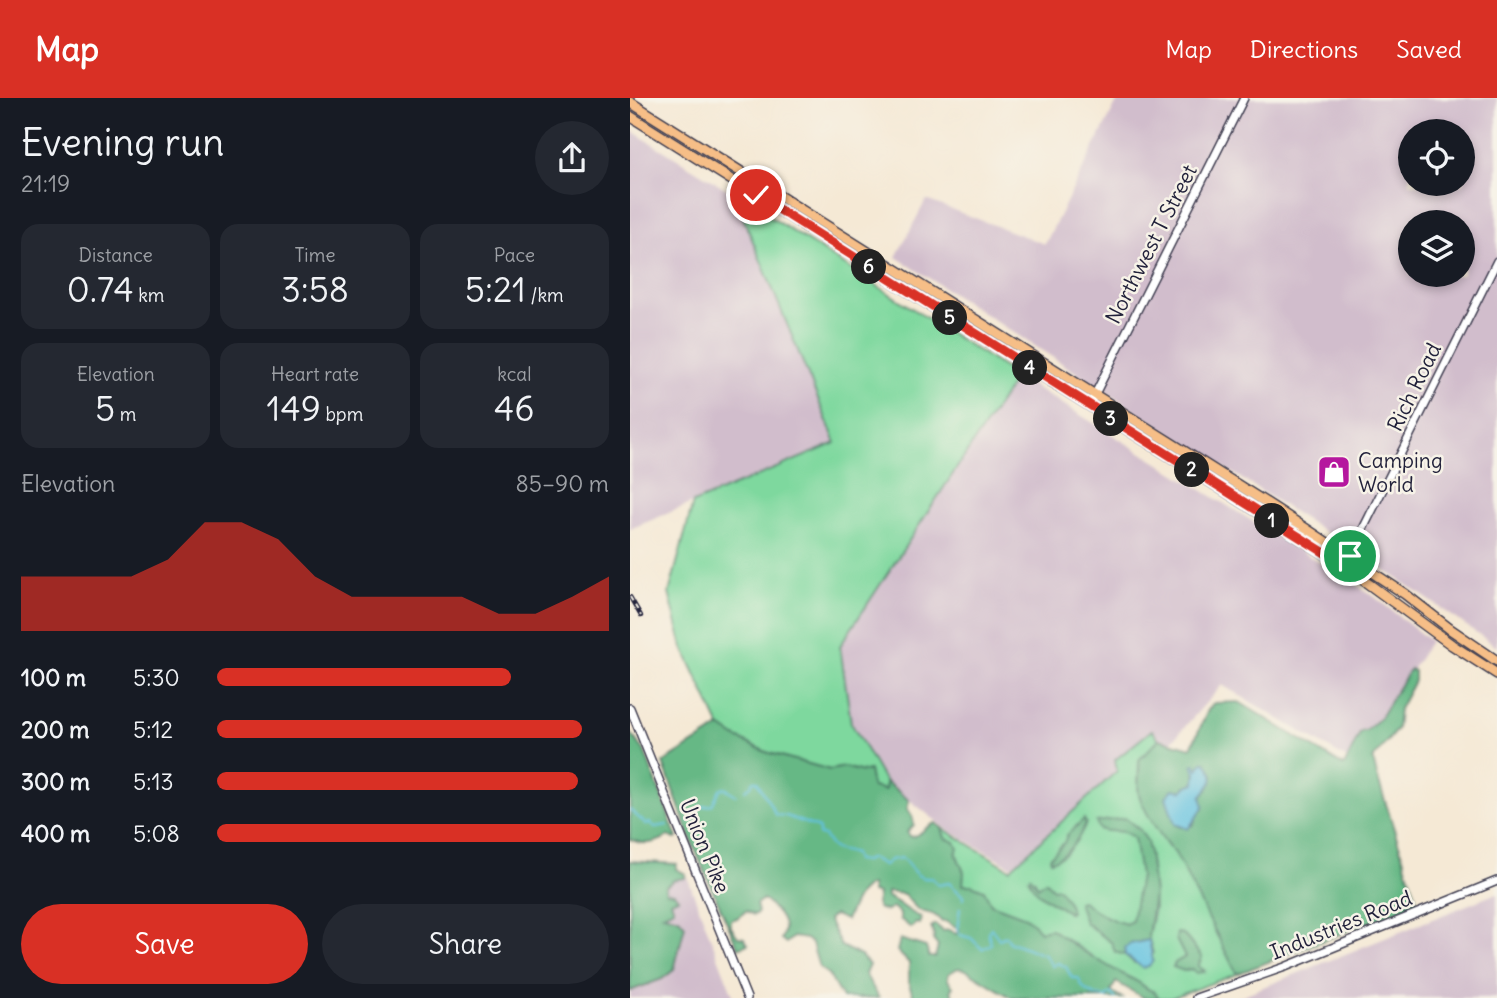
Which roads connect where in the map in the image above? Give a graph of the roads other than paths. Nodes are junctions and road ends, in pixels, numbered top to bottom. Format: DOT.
graph roads {
  1 [pos="1244,98"];
  2 [pos="630,102"];
  3 [pos="630,116"];
  4 [pos="1497,261"];
  5 [pos="1096,394"];
  6 [pos="1089,405"];
  7 [pos="1350,556"];
  8 [pos="1344,565"];
  9 [pos="1497,661"];
  10 [pos="1497,674"];
  11 [pos="630,708"];
  12 [pos="1497,881"];
  13 [pos="747,998"];
  14 [pos="1196,998"];
  1 -- 5 [label="street, Northwest T Street"];
  2 -- 5 [label="main road"];
  3 -- 6 [label="main road"];
  4 -- 7 [label="street, Rich Road"];
  5 -- 6 [label="street, Northwest T Street"];
  5 -- 7 [label="main road"];
  6 -- 8 [label="main road"];
  7 -- 8 [label="street, Rich Road"];
  7 -- 9 [label="main road"];
  8 -- 10 [label="main road"];
  11 -- 13 [label="street, Union Pike"];
  12 -- 14 [label="street, Industries Road"];
}
